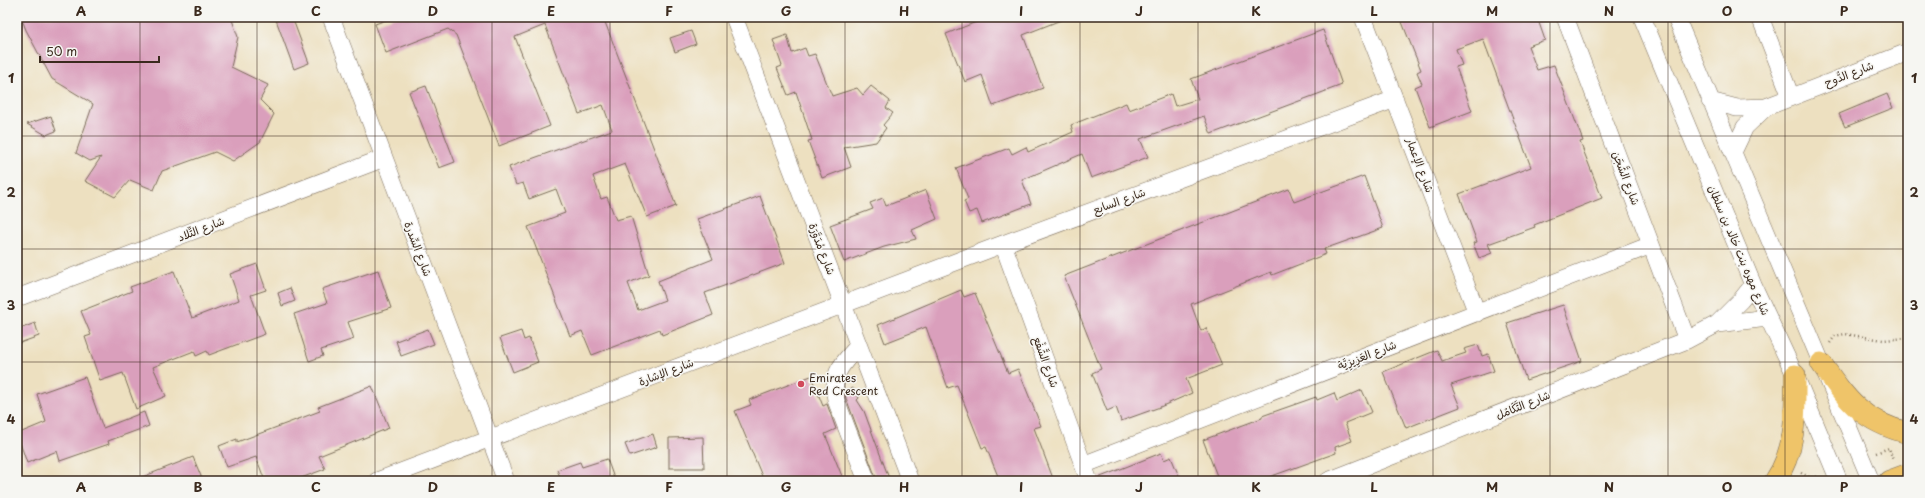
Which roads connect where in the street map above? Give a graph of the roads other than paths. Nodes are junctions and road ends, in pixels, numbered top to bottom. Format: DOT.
graph roads {
  1 [pos="331,17"];
  2 [pos="734,17"];
  3 [pos="1364,17"];
  4 [pos="1565,17"];
  5 [pos="1642,17"];
  6 [pos="1676,17"];
  7 [pos="1760,17"];
  8 [pos="1908,52"];
  9 [pos="1791,97"];
  10 [pos="1395,98"];
  11 [pos="1710,101"];
  12 [pos="1766,107"];
  13 [pos="1733,152"];
  14 [pos="384,158"];
  15 [pos="1003,244"];
  16 [pos="1651,246"];
  17 [pos="1753,285"];
  18 [pos="17,298"];
  19 [pos="843,305"];
  20 [pos="1477,313"];
  21 [pos="1768,318"];
  22 [pos="1717,324"];
  23 [pos="1687,340"];
  24 [pos="858,346"];
  25 [pos="1825,354"];
  26 [pos="1795,375"];
  27 [pos="1908,433"];
  28 [pos="490,438"];
  29 [pos="1083,465"];
  30 [pos="1908,474"];
  31 [pos="377,481"];
  32 [pos="506,481"];
  33 [pos="867,481"];
  34 [pos="910,481"];
  35 [pos="1089,481"];
  36 [pos="1328,481"];
  37 [pos="1775,481"];
  38 [pos="1839,481"];
  39 [pos="1871,481"];
  40 [pos="1889,481"];
  1 -- 14 [label="street, شارع السِّدرة"];
  2 -- 19 [label="street, شارع مْدَوَّرَة"];
  3 -- 10 [label="street, شارع الإعمار"];
  4 -- 16 [label="street, شارع الشَّجَن"];
  5 -- 17 [label="street, شارع مهره بنت خالد بن سلطان"];
  6 -- 11 [label="street"];
  7 -- 9 [label="street"];
  8 -- 9 [label="street, شارع الدُّوح"];
  9 -- 12 [label="street, شارع الدُّوح"];
  10 -- 15 [label="street, شارع السابع"];
  10 -- 20 [label="street, شارع الإعمار"];
  11 -- 12 [label="street, شارع الدُّوح"];
  11 -- 13 [label="street"];
  12 -- 13 [label="street, شارع الدُّوح"];
  13 -- 25 [label="street"];
  14 -- 18 [label="street, شارع التِّلاد"];
  14 -- 28 [label="street, شارع السِّدرة"];
  15 -- 19 [label="street, شارع السابع"];
  15 -- 29 [label="street, شارع الشَّفْع"];
  16 -- 20 [label="street, شارع العَزِيزِيَّة"];
  16 -- 23 [label="street, شارع الشَّجَن"];
  17 -- 21 [label="street, شارع مهره بنت خالد بن سلطان"];
  17 -- 22 [label="street, شارع التَّكَامُل"];
  19 -- 24 [label="street, شارع مْدَوَّرَة"];
  19 -- 28 [label="street, شارع الإشارة"];
  20 -- 29 [label="street, شارع العَزِيزِيَّة"];
  21 -- 22 [label="street, شارع التَّكَامُل"];
  21 -- 26 [label="street, شارع مهره بنت خالد بن سلطان"];
  22 -- 23 [label="street, شارع التَّكَامُل"];
  23 -- 36 [label="street, شارع التَّكَامُل"];
  24 -- 33 [label="street"];
  24 -- 34 [label="street, شارع مْدَوَّرَة"];
  25 -- 27 [label="main road"];
  25 -- 39 [label="street"];
  26 -- 37 [label="main road"];
  26 -- 38 [label="street, شارع مهره بنت خالد بن سلطان"];
  28 -- 31 [label="street, شارع الإشارة"];
  28 -- 32 [label="street, شارع السِّدرة"];
  29 -- 35 [label="street, شارع الشَّفْع"];
  30 -- 40 [label="main road"];
}
